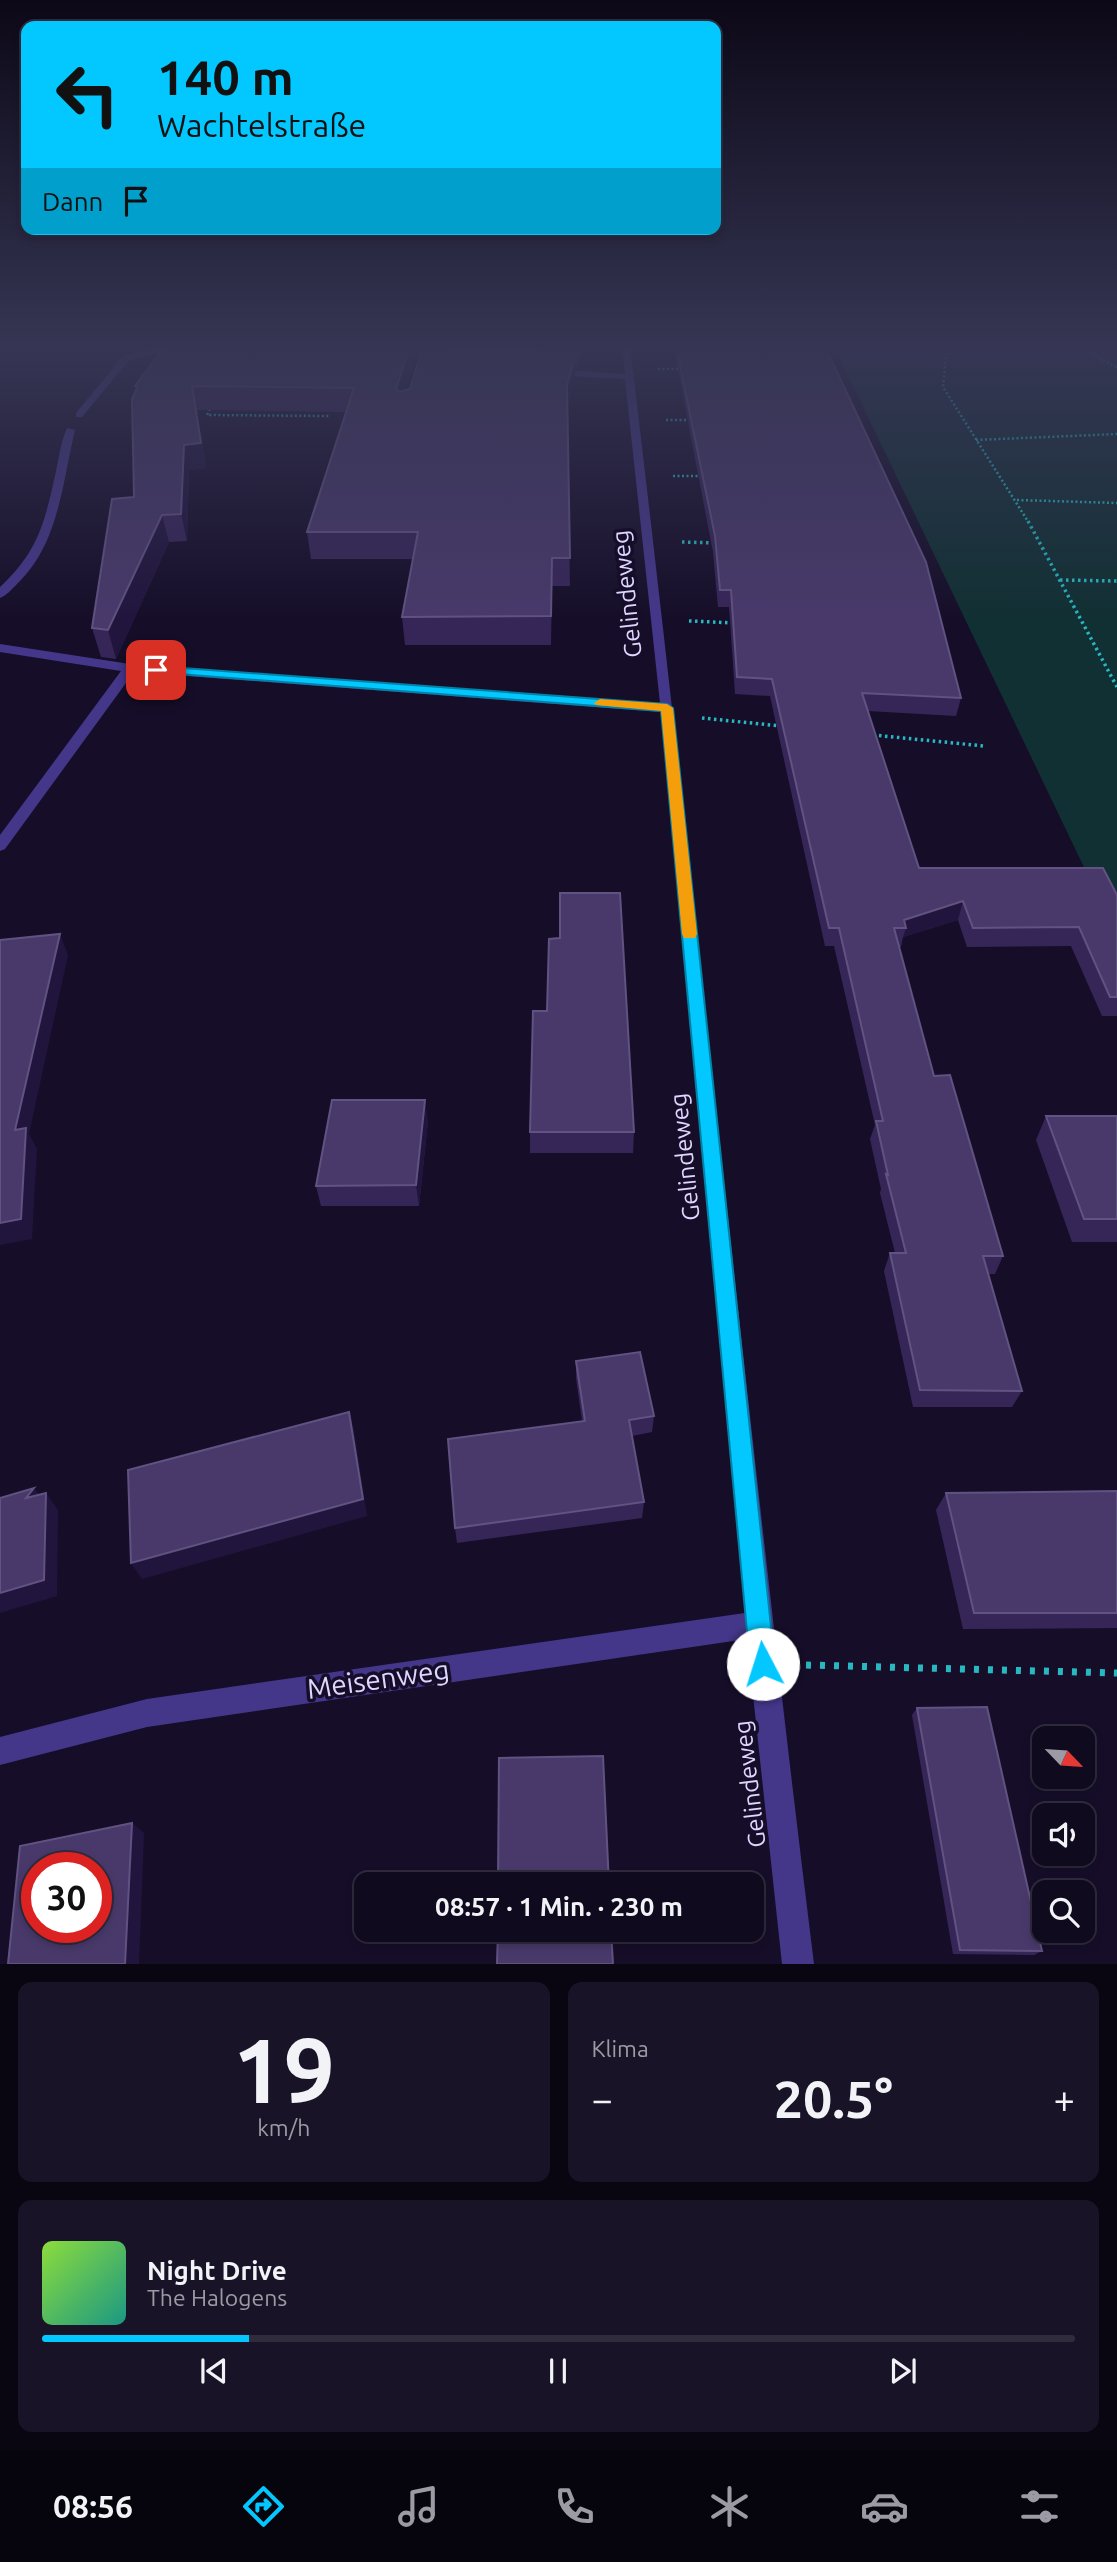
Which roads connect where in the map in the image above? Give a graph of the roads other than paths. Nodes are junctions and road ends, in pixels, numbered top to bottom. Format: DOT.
graph roads {
  1 [pos="68,438"];
  2 [pos="636,438"];
  3 [pos="0,594"];
  4 [pos="0,648"];
  5 [pos="130,668"];
  6 [pos="667,711"];
  7 [pos="0,846"];
  8 [pos="759,1624"];
  9 [pos="0,1751"];
  10 [pos="798,1964"];
  1 -- 3 [label="street"];
  2 -- 6 [label="street, Gelindeweg"];
  4 -- 5 [label="street"];
  5 -- 6 [label="street"];
  5 -- 7 [label="street"];
  6 -- 8 [label="street, Gelindeweg"];
  8 -- 9 [label="street, Meisenweg"];
  8 -- 10 [label="street, Gelindeweg"];
}
